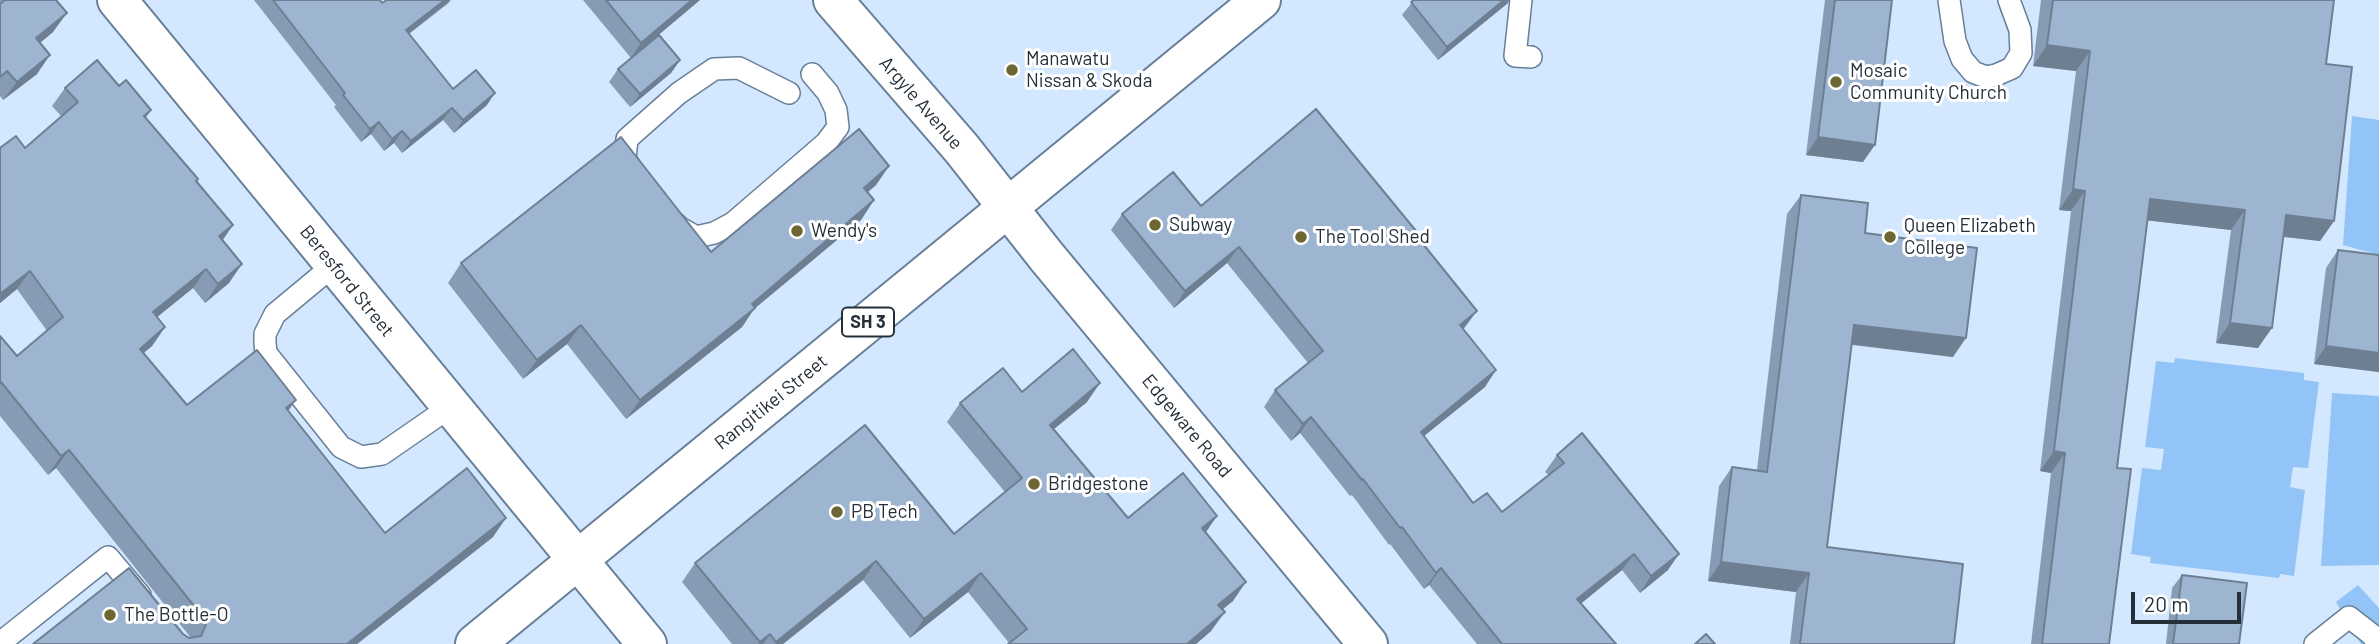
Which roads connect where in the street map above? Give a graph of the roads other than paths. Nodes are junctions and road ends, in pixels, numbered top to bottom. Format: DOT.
graph roads {
  1 [pos="117,0"];
  2 [pos="833,0"];
  3 [pos="1261,0"];
  4 [pos="1521,0"];
  5 [pos="1949,0"];
  6 [pos="2009,0"];
  7 [pos="1531,57"];
  8 [pos="812,74"];
  9 [pos="789,93"];
  10 [pos="640,180"];
  11 [pos="1008,207"];
  12 [pos="664,209"];
  13 [pos="334,265"];
  14 [pos="450,407"];
  15 [pos="578,560"];
  16 [pos="156,615"];
  17 [pos="0,643"];
  18 [pos="475,644"];
  19 [pos="647,644"];
  20 [pos="1368,644"];
  21 [pos="2315,644"];
  22 [pos="2379,644"];
  1 -- 13 [label="main road, Beresford Street"];
  2 -- 11 [label="main road, Argyle Avenue"];
  3 -- 11 [label="main road, Rangitikei Street / SH 3"];
  4 -- 7 [label="lane"];
  5 -- 6 [label="lane"];
  8 -- 12 [label="lane"];
  9 -- 10 [label="lane"];
  11 -- 15 [label="main road, Rangitikei Street / SH 3"];
  11 -- 20 [label="main road, Edgeware Road"];
  13 -- 14 [label="main road, Beresford Street"];
  13 -- 14 [label="lane"];
  14 -- 15 [label="main road, Beresford Street"];
  15 -- 18 [label="main road, Rangitikei Street / SH 3"];
  15 -- 19 [label="main road, Beresford Street"];
  16 -- 17 [label="lane"];
  21 -- 22 [label="lane"];
}
